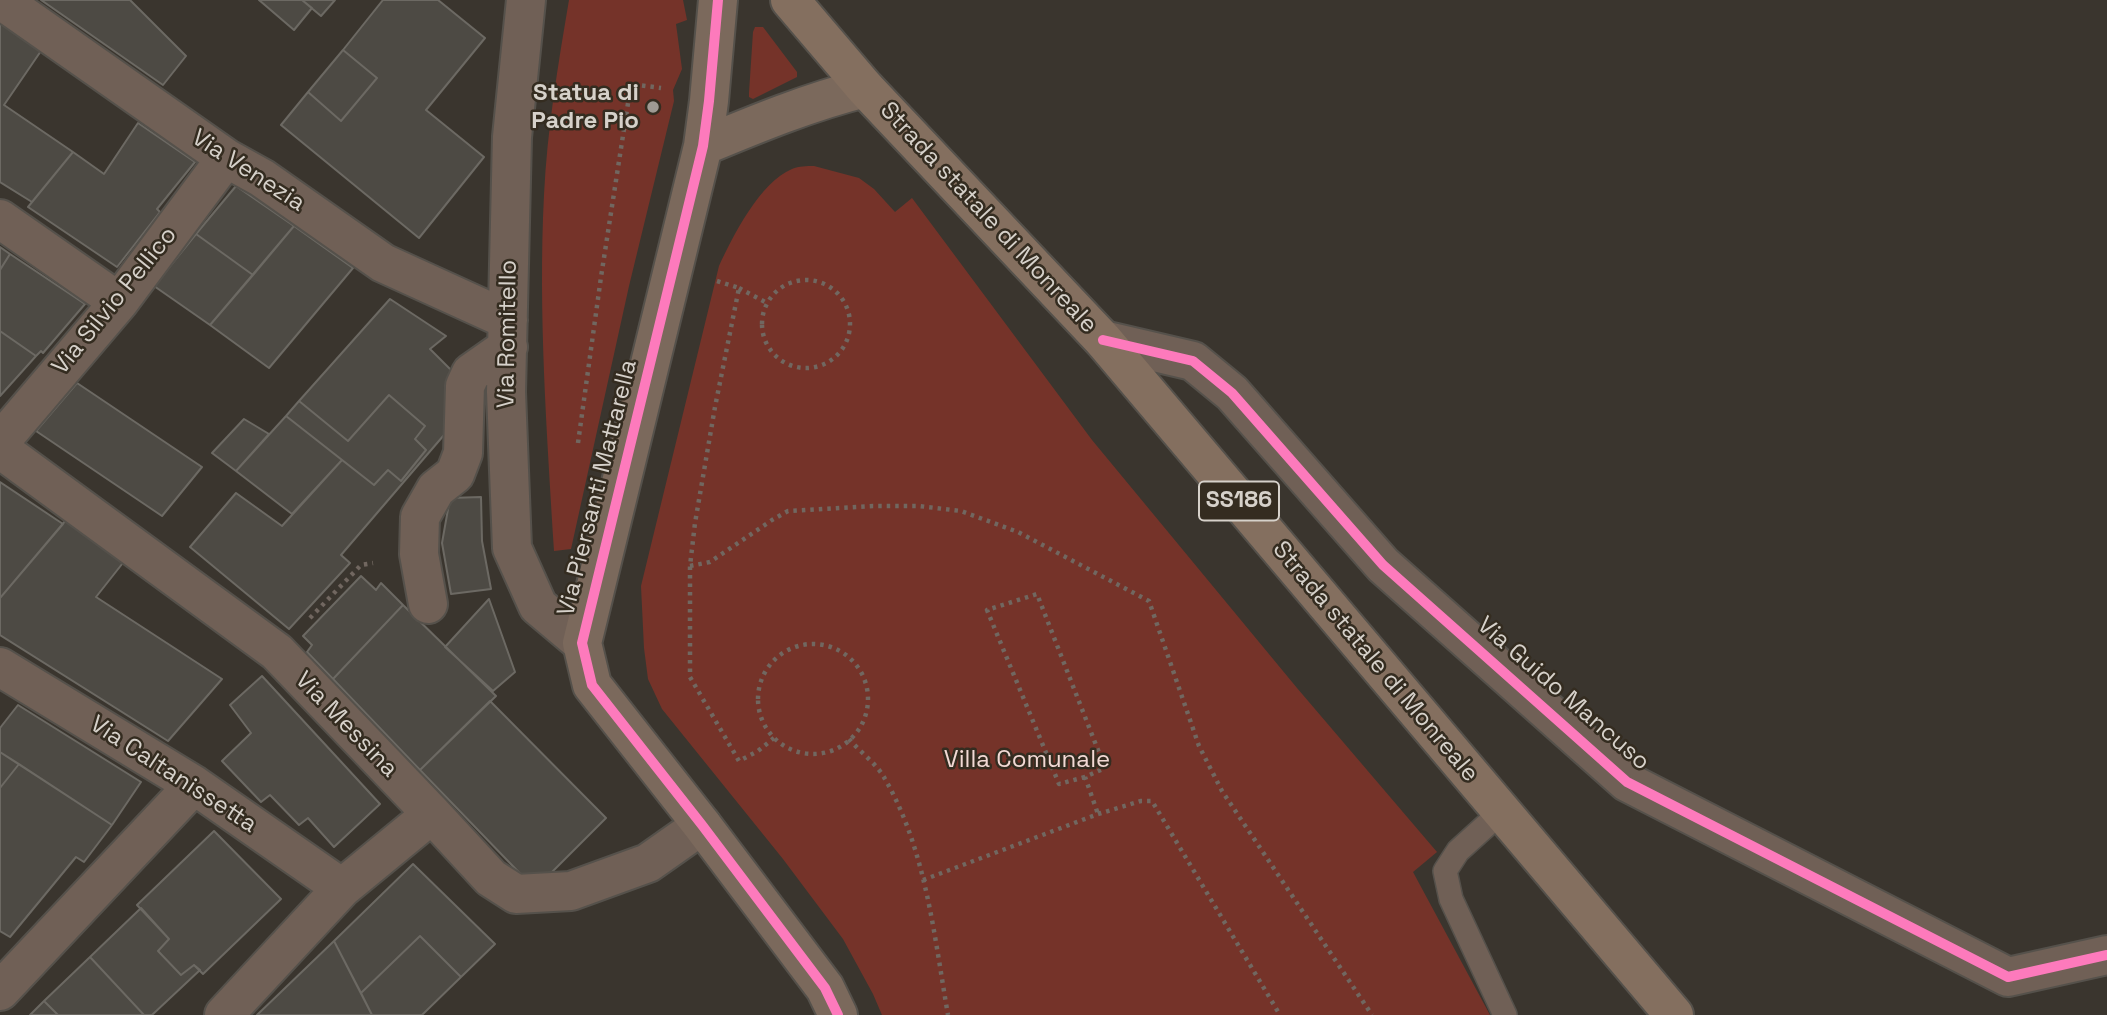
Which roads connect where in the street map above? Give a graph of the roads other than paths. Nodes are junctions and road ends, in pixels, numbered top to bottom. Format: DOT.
graph roads {
  1 [pos="1,0"];
  2 [pos="526,0"];
  3 [pos="718,0"];
  4 [pos="790,0"];
  5 [pos="865,88"];
  6 [pos="703,146"];
  7 [pos="226,158"];
  8 [pos="0,219"];
  9 [pos="118,302"];
  10 [pos="508,334"];
  11 [pos="1103,340"];
  12 [pos="0,442"];
  13 [pos="0,449"];
  14 [pos="429,604"];
  15 [pos="582,643"];
  16 [pos="6,681"];
  17 [pos="194,785"];
  18 [pos="1501,812"];
  19 [pos="432,814"];
  20 [pos="702,825"];
  21 [pos="342,888"];
  22 [pos="2107,955"];
  23 [pos="0,991"];
  24 [pos="224,1015"];
  25 [pos="838,1015"];
  26 [pos="1505,1015"];
  27 [pos="1674,1015"];
  1 -- 7 [label="street, Via Venezia"];
  2 -- 10 [label="street, Via Romitello"];
  3 -- 6 [label="street, Via Piersanti Mattarella"];
  4 -- 5 [label="main road, Strada statale di Monreale / SS186"];
  5 -- 6 [label="street"];
  5 -- 11 [label="main road, Strada statale di Monreale / SS186"];
  6 -- 15 [label="street, Via Piersanti Mattarella"];
  7 -- 9 [label="street, Via Silvio Pellico"];
  7 -- 10 [label="street, Via Venezia"];
  8 -- 9 [label="street"];
  9 -- 12 [label="street, Via Silvio Pellico"];
  10 -- 14 [label="street"];
  10 -- 15 [label="street, Via Romitello"];
  11 -- 18 [label="main road, Strada statale di Monreale / SS186"];
  11 -- 22 [label="street, Via Guido Mancuso"];
  13 -- 19 [label="street, Via Messina"];
  15 -- 20 [label="street, Via Piersanti Mattarella"];
  16 -- 17 [label="street, Via Caltanissetta"];
  17 -- 21 [label="street, Via Caltanissetta"];
  17 -- 23 [label="street"];
  18 -- 26 [label="lane"];
  18 -- 27 [label="main road, Strada statale di Monreale / SS186"];
  19 -- 20 [label="street, Via Messina"];
  19 -- 21 [label="street"];
  20 -- 25 [label="street, Via Piersanti Mattarella"];
  21 -- 24 [label="street"];
}
